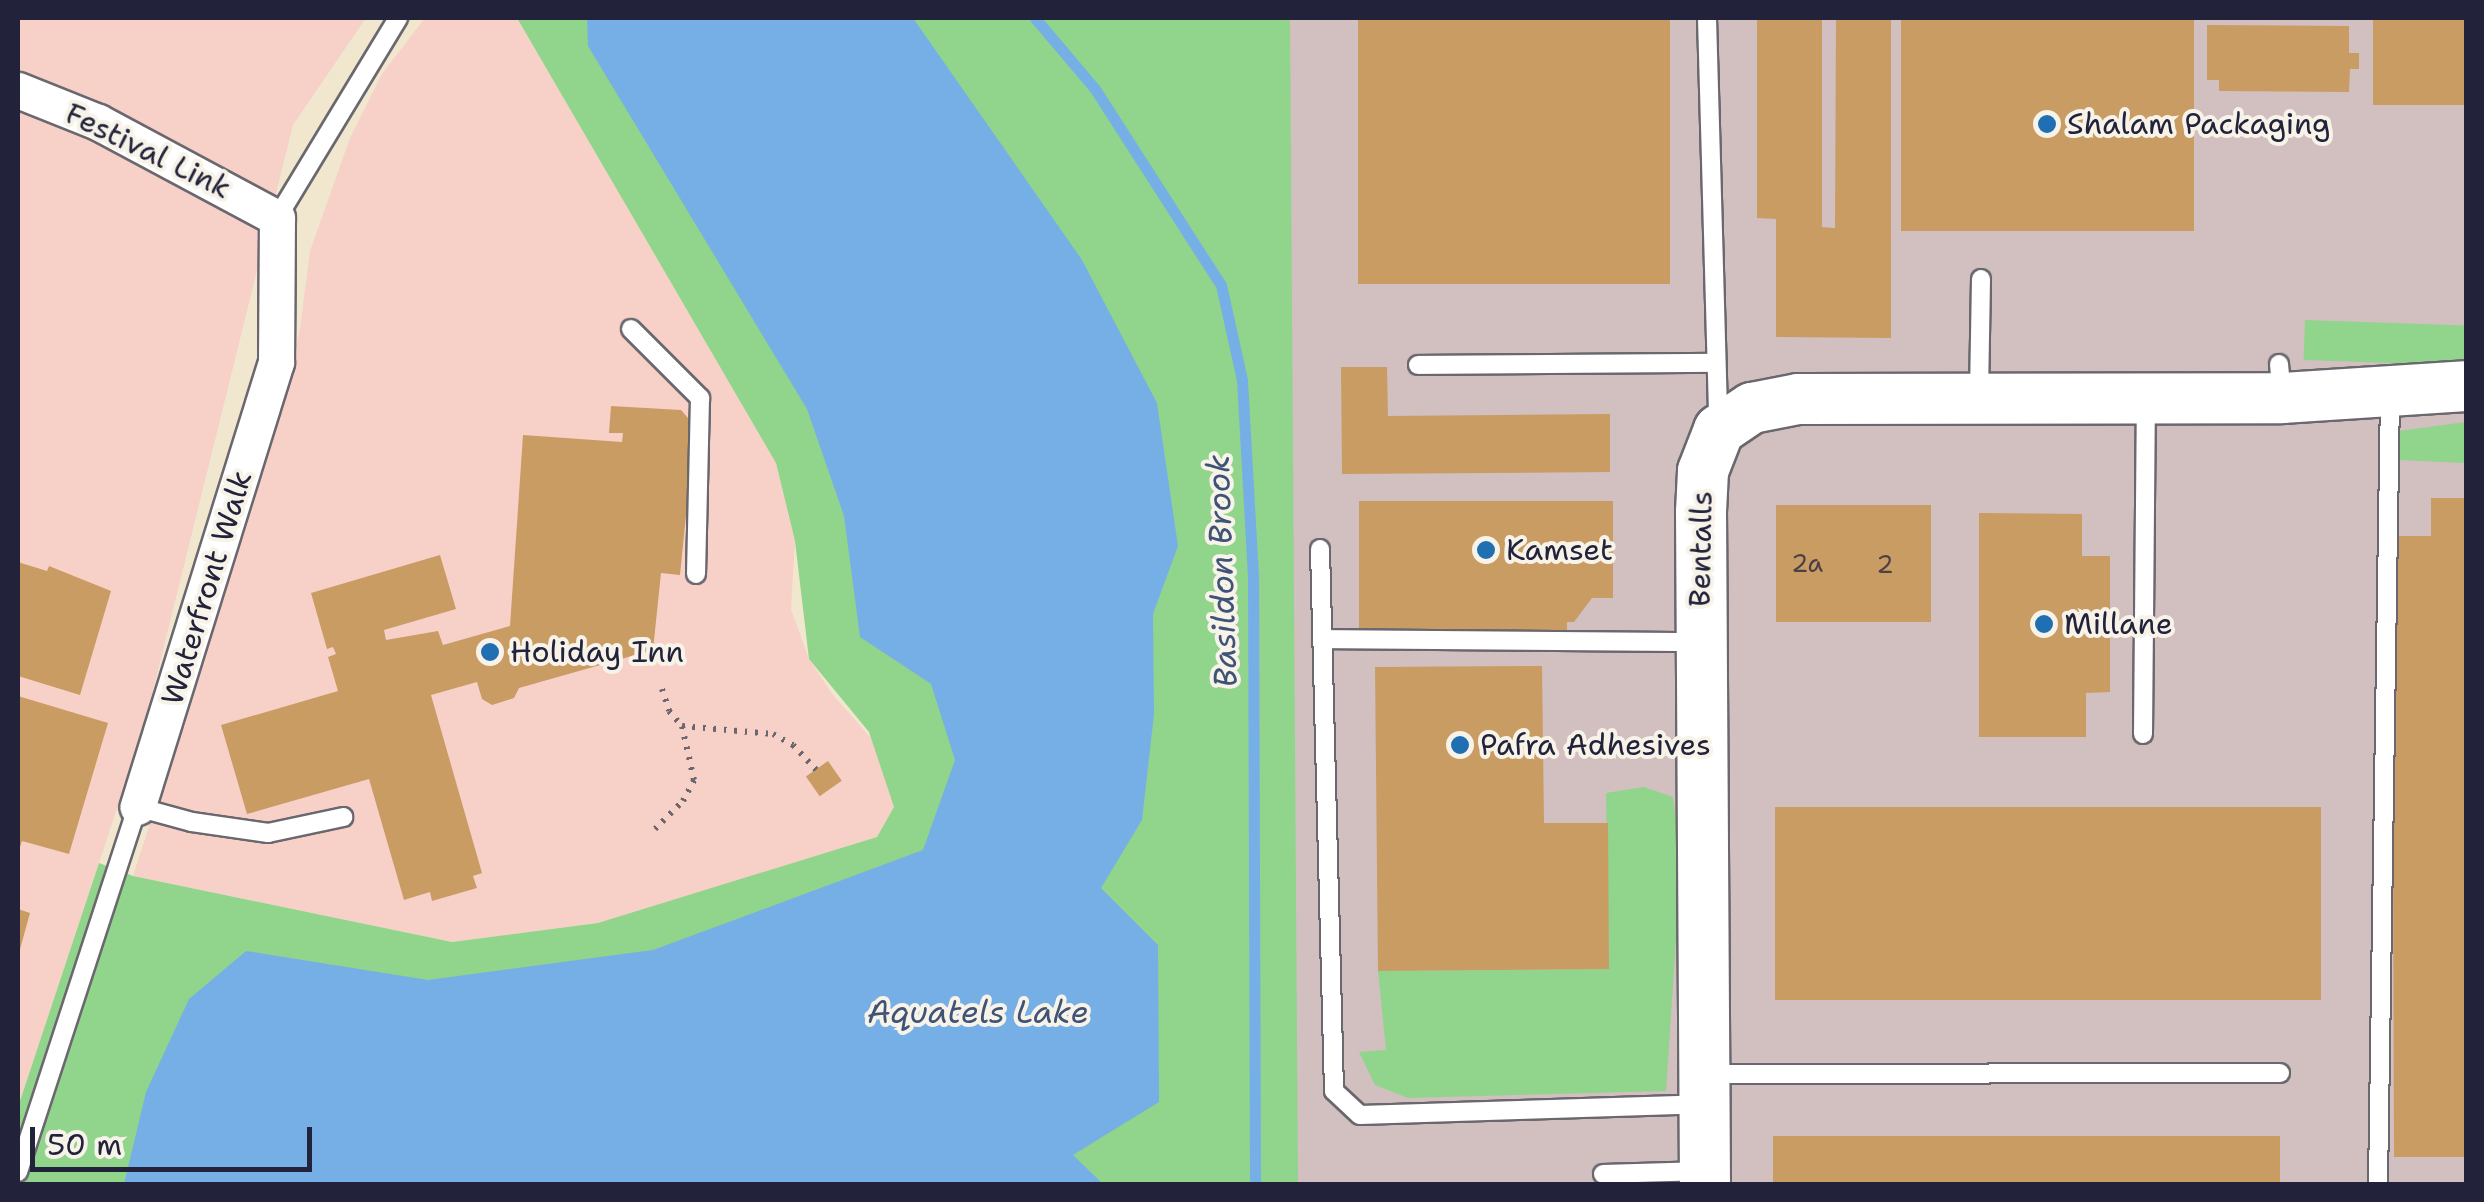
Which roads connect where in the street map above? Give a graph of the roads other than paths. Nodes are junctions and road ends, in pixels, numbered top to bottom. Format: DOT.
graph roads {
  1 [pos="398,18"];
  2 [pos="1707,18"];
  3 [pos="18,90"];
  4 [pos="277,218"];
  5 [pos="1980,279"];
  6 [pos="631,329"];
  7 [pos="1715,363"];
  8 [pos="1418,365"];
  9 [pos="2466,386"];
  10 [pos="2390,390"];
  11 [pos="2146,399"];
  12 [pos="1979,400"];
  13 [pos="1719,430"];
  14 [pos="1320,549"];
  15 [pos="696,574"];
  16 [pos="1322,638"];
  17 [pos="1699,642"];
  18 [pos="2143,734"];
  19 [pos="137,807"];
  20 [pos="343,817"];
  21 [pos="2280,1073"];
  22 [pos="1702,1089"];
  23 [pos="18,1172"];
  24 [pos="1604,1174"];
  25 [pos="1705,1178"];
  26 [pos="2378,1184"];
  1 -- 4 [label="lane"];
  2 -- 7 [label="lane"];
  3 -- 4 [label="street, Festival Link"];
  4 -- 19 [label="street, Waterfront Walk"];
  5 -- 12 [label="lane"];
  6 -- 15 [label="lane"];
  7 -- 8 [label="lane"];
  7 -- 13 [label="lane"];
  9 -- 10 [label="street"];
  10 -- 11 [label="street"];
  10 -- 26 [label="lane"];
  11 -- 12 [label="street"];
  11 -- 18 [label="lane"];
  12 -- 13 [label="street"];
  13 -- 17 [label="street, Bentalls"];
  14 -- 16 [label="lane"];
  16 -- 17 [label="lane"];
  16 -- 22 [label="lane"];
  17 -- 22 [label="street, Bentalls"];
  19 -- 20 [label="lane"];
  19 -- 23 [label="lane, Waterfront Walk"];
  21 -- 22 [label="lane"];
  22 -- 25 [label="street, Bentalls"];
  24 -- 25 [label="lane"];
}
